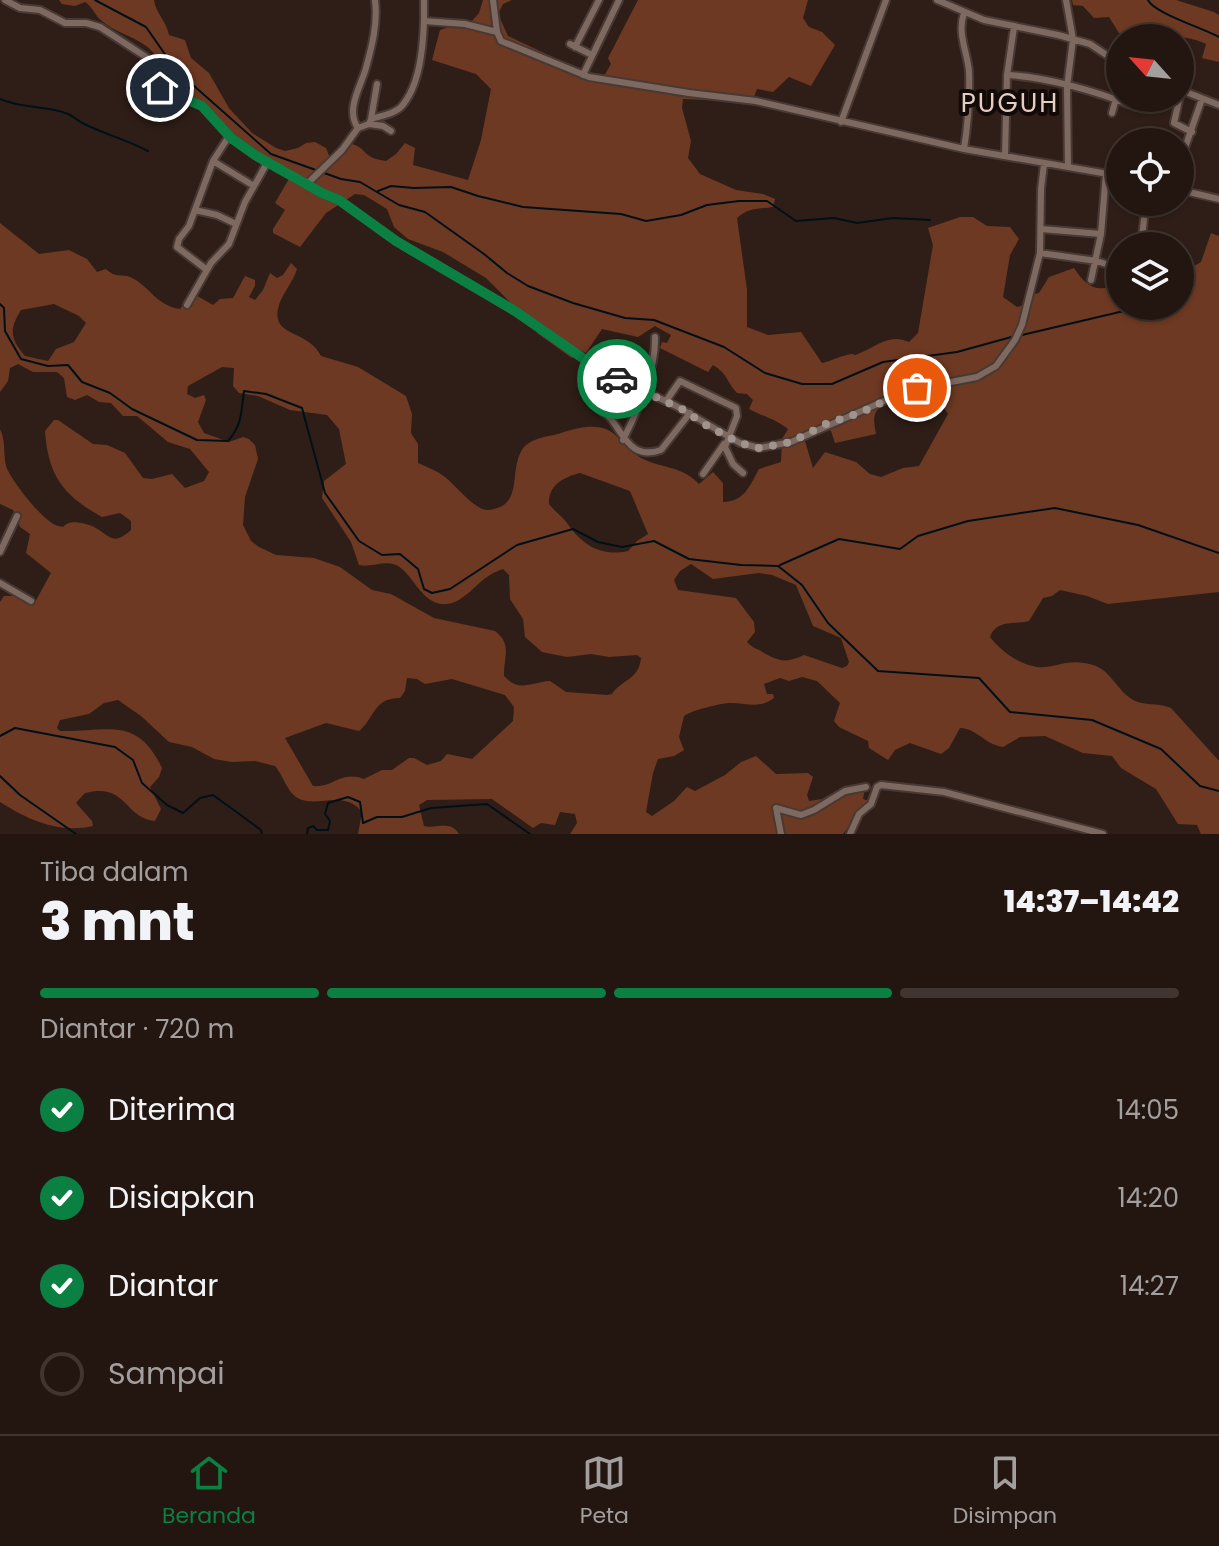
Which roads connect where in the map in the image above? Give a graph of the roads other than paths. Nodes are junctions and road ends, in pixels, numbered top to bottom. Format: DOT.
graph roads {
  1 [pos="5,0"];
  2 [pos="375,0"];
  3 [pos="424,0"];
  4 [pos="493,0"];
  5 [pos="599,0"];
  6 [pos="619,0"];
  7 [pos="886,0"];
  8 [pos="937,0"];
  9 [pos="1066,0"];
  10 [pos="964,13"];
  11 [pos="424,21"];
  12 [pos="1014,27"];
  13 [pos="497,32"];
  14 [pos="1073,39"];
  15 [pos="592,55"];
  16 [pos="1106,55"];
  17 [pos="583,75"];
  18 [pos="1007,75"];
  19 [pos="377,84"];
  20 [pos="1067,87"];
  21 [pos="1194,96"];
  22 [pos="1106,97"];
  23 [pos="1202,99"];
  24 [pos="1219,105"];
  25 [pos="1176,112"];
  26 [pos="370,121"];
  27 [pos="841,122"];
  28 [pos="358,128"];
  29 [pos="1184,128"];
  30 [pos="1193,128"];
  31 [pos="391,131"];
  32 [pos="229,136"];
  33 [pos="964,149"];
  34 [pos="1005,156"];
  35 [pos="213,161"];
  36 [pos="267,163"];
  37 [pos="1044,164"];
  38 [pos="1068,167"];
  39 [pos="1106,173"];
  40 [pos="307,184"];
  41 [pos="254,186"];
  42 [pos="1194,193"];
  43 [pos="1219,199"];
  44 [pos="195,210"];
  45 [pos="236,224"];
  46 [pos="1041,229"];
  47 [pos="1101,234"];
  48 [pos="1040,253"];
  49 [pos="1097,261"];
  50 [pos="1106,264"];
  51 [pos="207,270"];
  52 [pos="1091,280"];
  53 [pos="187,305"];
  54 [pos="655,337"];
  55 [pos="600,370"];
  56 [pos="644,391"];
  57 [pos="666,401"];
  58 [pos="690,413"];
  59 [pos="727,439"];
  60 [pos="623,440"];
  61 [pos="743,473"];
  62 [pos="703,474"];
  63 [pos="17,516"];
  64 [pos="0,552"];
  65 [pos="0,583"];
  66 [pos="31,601"];
  67 [pos="866,787"];
  68 [pos="781,834"];
  69 [pos="850,834"];
  70 [pos="1103,834"];
  1 -- 32 [label="street"];
  2 -- 28 [label="street"];
  3 -- 11 [label="street"];
  4 -- 13 [label="street"];
  5 -- 15 [label="street"];
  6 -- 15 [label="street"];
  7 -- 27 [label="street"];
  8 -- 10 [label="street"];
  9 -- 14 [label="street"];
  10 -- 12 [label="street"];
  10 -- 33 [label="street"];
  11 -- 13 [label="street"];
  11 -- 26 [label="street"];
  12 -- 14 [label="street"];
  12 -- 18 [label="street"];
  13 -- 17 [label="street"];
  14 -- 16 [label="street"];
  14 -- 20 [label="street"];
  15 -- 17 [label="street"];
  17 -- 27 [label="street"];
  18 -- 20 [label="street"];
  18 -- 34 [label="street"];
  19 -- 26 [label="street"];
  20 -- 22 [label="street"];
  20 -- 38 [label="street"];
  21 -- 23 [label="street"];
  23 -- 24 [label="street"];
  23 -- 30 [label="street"];
  25 -- 29 [label="street"];
  26 -- 28 [label="street"];
  26 -- 31 [label="street"];
  27 -- 33 [label="street"];
  28 -- 40 [label="street"];
  32 -- 35 [label="street"];
  32 -- 36 [label="street"];
  33 -- 34 [label="street"];
  34 -- 37 [label="street"];
  35 -- 41 [label="street"];
  35 -- 44 [label="street"];
  36 -- 40 [label="street"];
  36 -- 41 [label="street"];
  37 -- 38 [label="street"];
  37 -- 46 [label="street"];
  38 -- 39 [label="street"];
  39 -- 47 [label="street"];
  40 -- 55 [label="street"];
  41 -- 45 [label="street"];
  42 -- 43 [label="street"];
  44 -- 45 [label="street"];
  44 -- 51 [label="street"];
  45 -- 51 [label="street"];
  46 -- 47 [label="street"];
  46 -- 48 [label="street"];
  47 -- 49 [label="street"];
  48 -- 49 [label="street"];
  48 -- 59 [label="street"];
  49 -- 50 [label="street"];
  49 -- 52 [label="street"];
  51 -- 53 [label="street"];
  54 -- 56 [label="street"];
  55 -- 56 [label="street"];
  55 -- 60 [label="street"];
  56 -- 57 [label="street"];
  56 -- 60 [label="street"];
  57 -- 58 [label="street"];
  57 -- 59 [label="street"];
  58 -- 59 [label="street"];
  58 -- 60 [label="street"];
  59 -- 61 [label="street"];
  59 -- 62 [label="street"];
  63 -- 64 [label="street"];
  65 -- 66 [label="street"];
  67 -- 68 [label="street"];
  69 -- 70 [label="street"];
}
